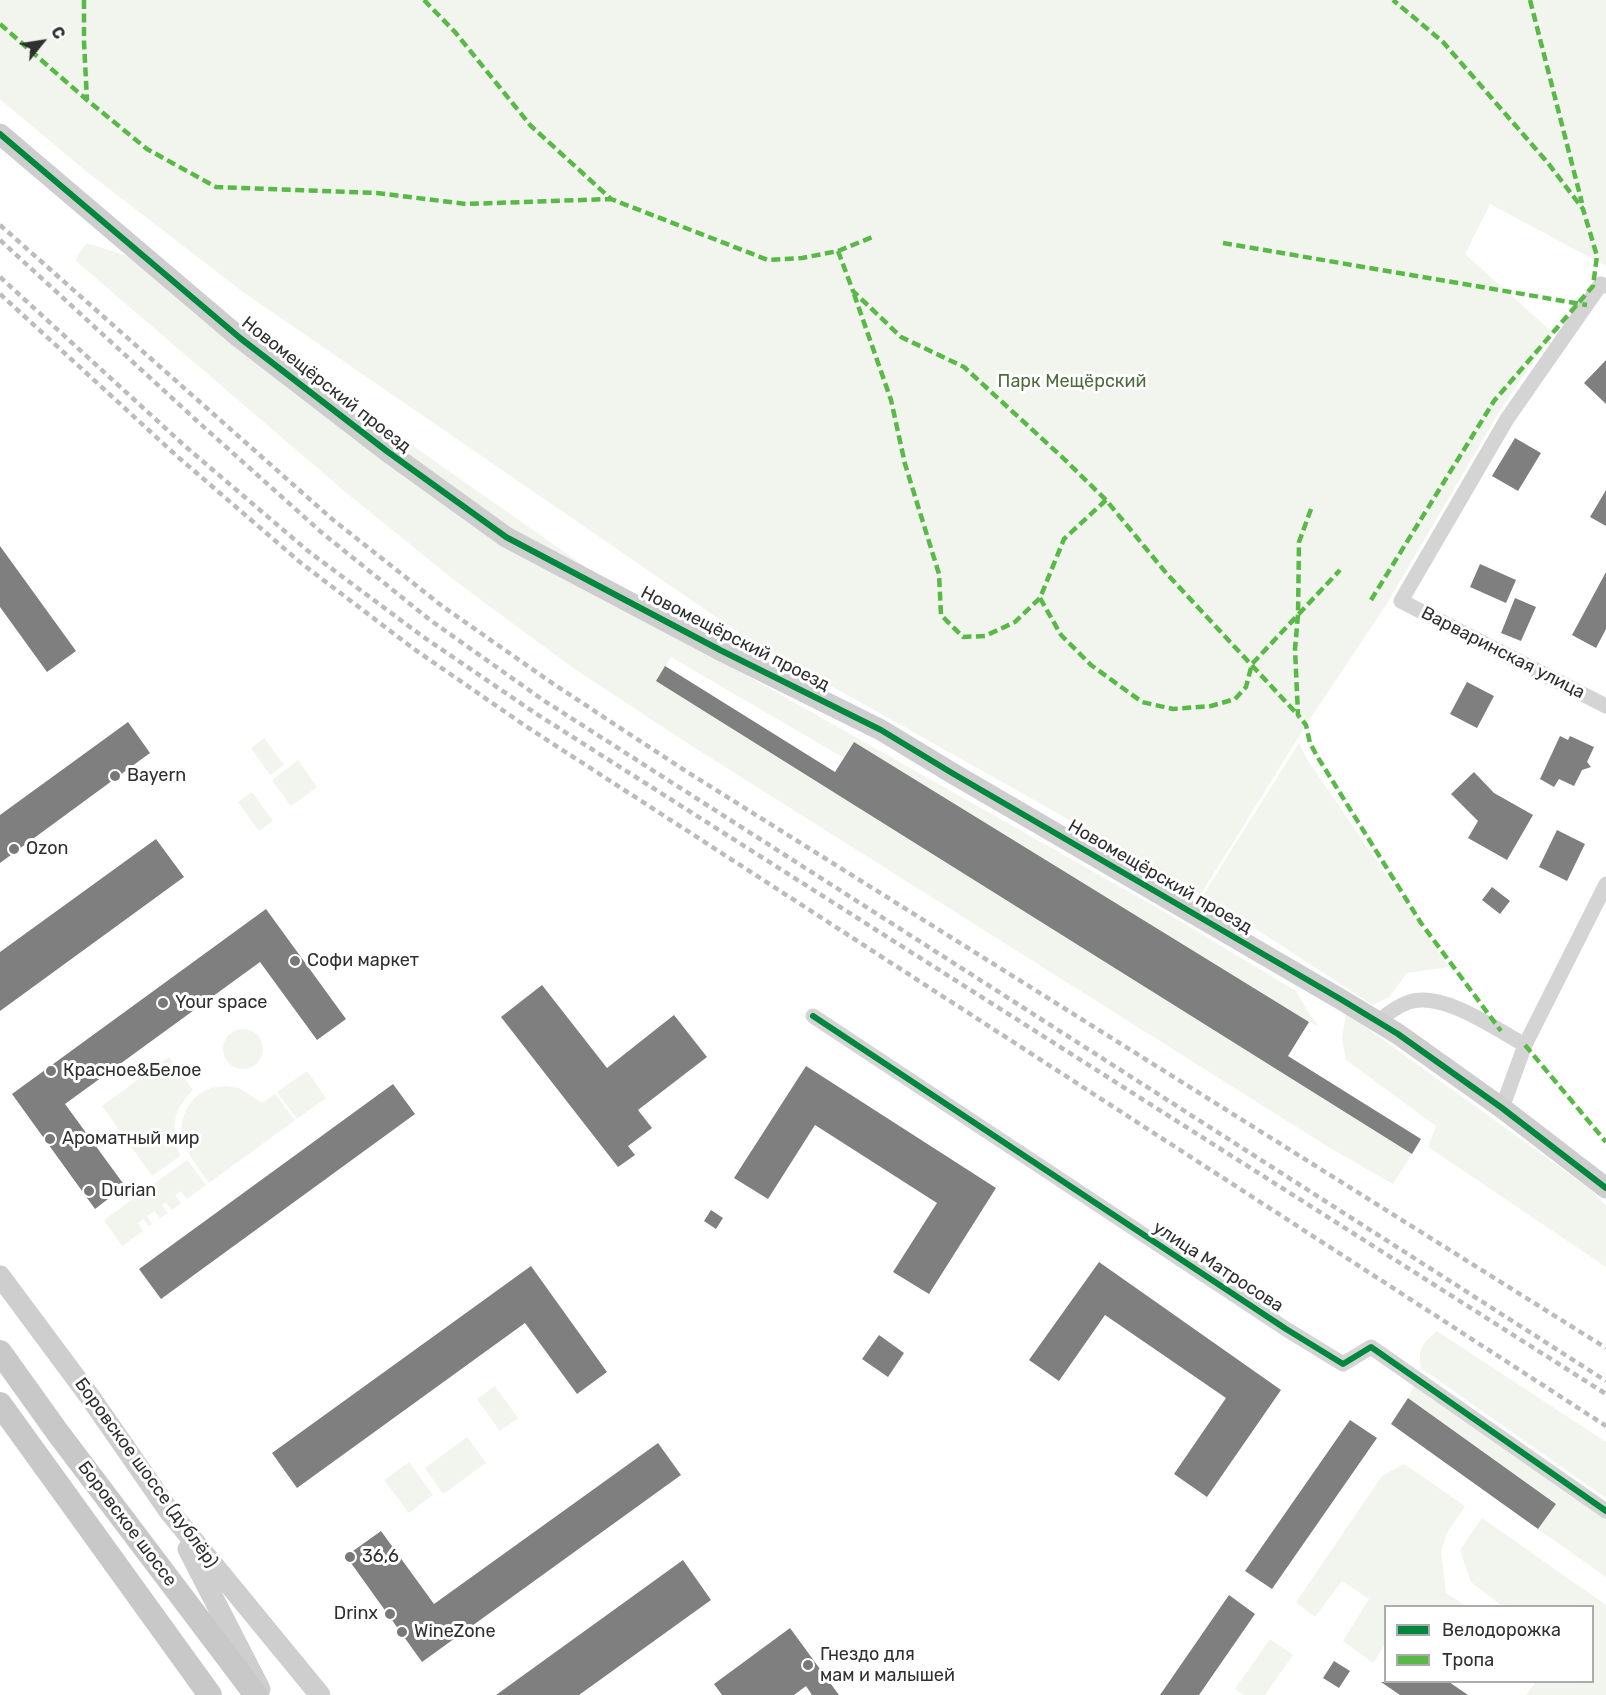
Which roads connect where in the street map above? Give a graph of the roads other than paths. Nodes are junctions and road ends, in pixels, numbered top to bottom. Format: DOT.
graph roads {
  1 [pos="0,134"];
  2 [pos="1604,285"];
  3 [pos="1606,706"];
  4 [pos="1606,884"];
  5 [pos="813,1017"];
  6 [pos="1378,1022"];
  7 [pos="1525,1045"];
  8 [pos="1502,1108"];
  9 [pos="1606,1188"];
  10 [pos="0,1276"];
  11 [pos="0,1352"];
  12 [pos="0,1404"];
  13 [pos="169,1511"];
  14 [pos="1606,1511"];
  15 [pos="210,1695"];
  16 [pos="256,1695"];
  17 [pos="263,1695"];
  18 [pos="320,1695"];
  1 -- 6 [label="street, Новомещёрский проезд"];
  2 -- 3 [label="street, Варваринская улица"];
  4 -- 7 [label="street"];
  5 -- 14 [label="street, улица Матросова"];
  6 -- 7 [label="street"];
  6 -- 8 [label="street, Новомещёрский проезд"];
  7 -- 8 [label="street"];
  8 -- 9 [label="street, Новомещёрский проезд"];
  10 -- 13 [label="street, Боровское шоссе (дублёр)"];
  11 -- 16 [label="main road, Боровское шоссе"];
  12 -- 15 [label="main road, Боровское шоссе"];
  13 -- 17 [label="street"];
  13 -- 18 [label="street, Боровское шоссе (дублёр)"];
}
